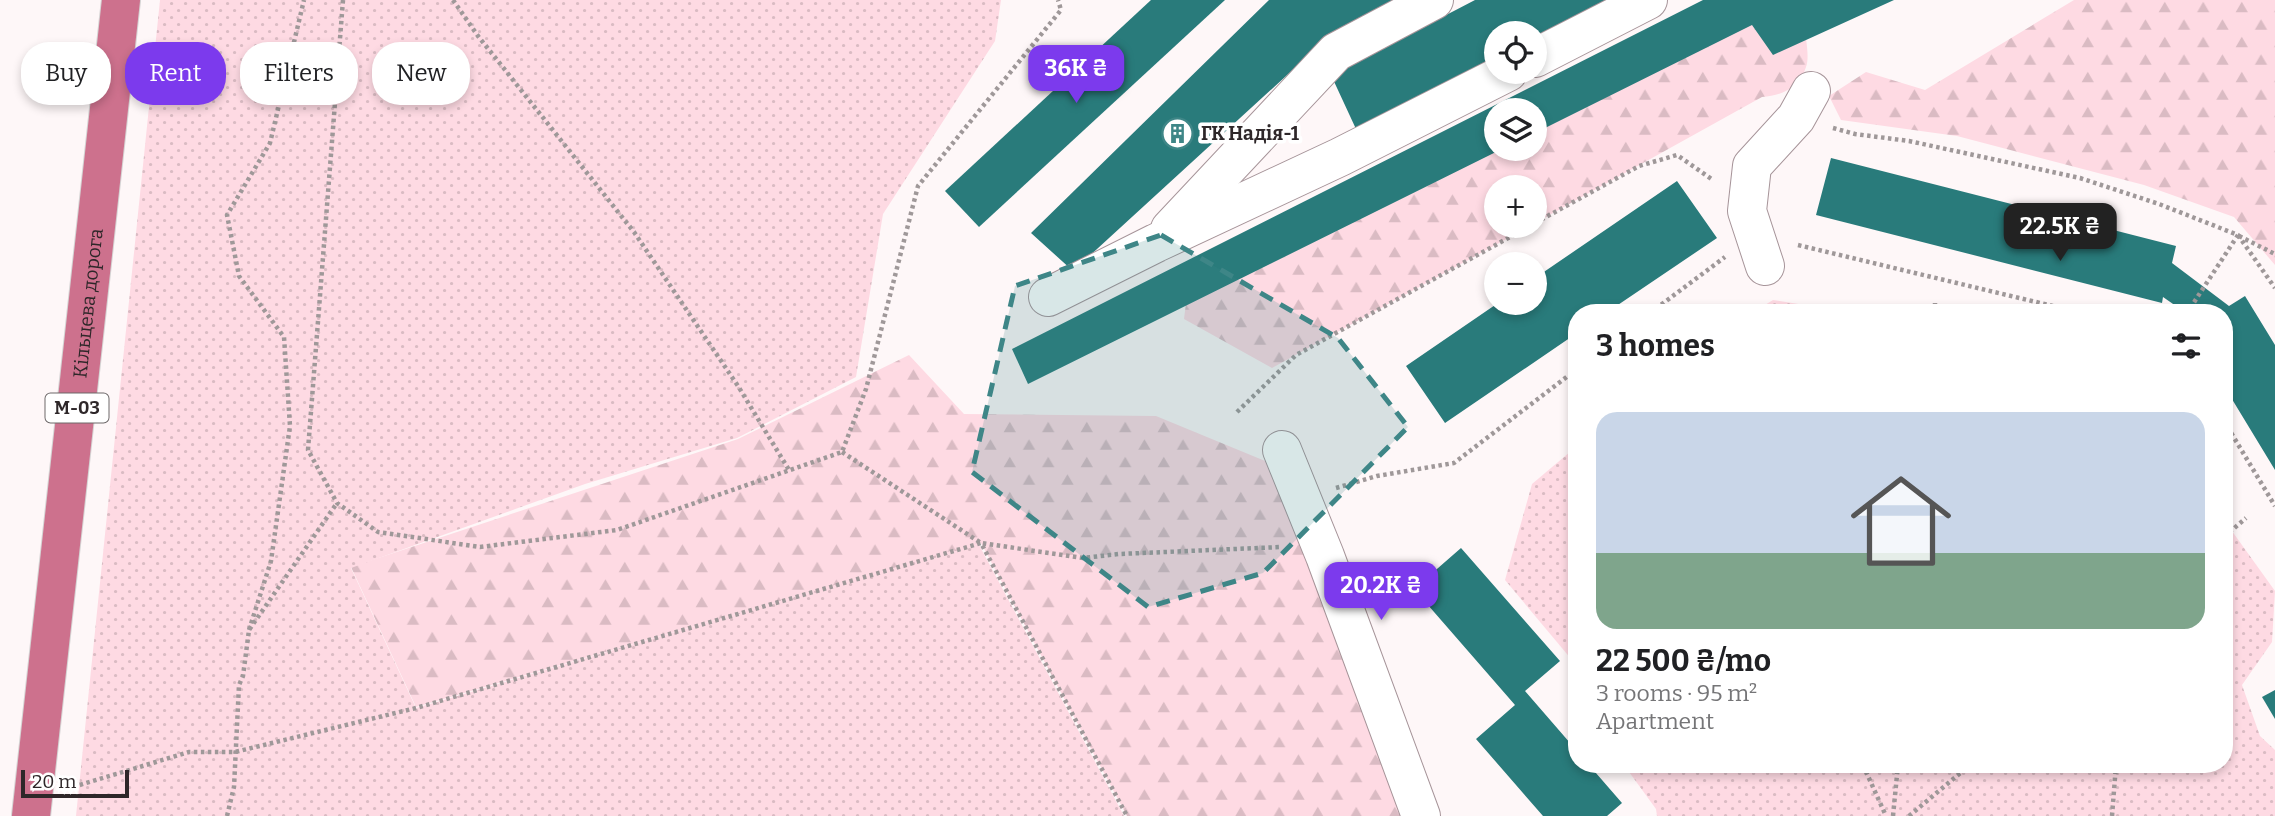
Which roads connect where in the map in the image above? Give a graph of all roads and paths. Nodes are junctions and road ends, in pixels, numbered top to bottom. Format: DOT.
graph roads {
  1 [pos="121,0"];
  2 [pos="304,0"];
  3 [pos="343,0"];
  4 [pos="453,0"];
  5 [pos="1058,0"];
  6 [pos="1434,0"];
  7 [pos="1648,0"];
  8 [pos="1547,52"];
  9 [pos="1485,84"];
  10 [pos="1811,92"];
  11 [pos="1547,217"];
  12 [pos="2238,235"];
  13 [pos="1756,237"];
  14 [pos="1508,238"];
  15 [pos="1156,243"];
  16 [pos="2275,254"];
  17 [pos="2275,288"];
  18 [pos="1048,297"];
  19 [pos="1663,304"];
  20 [pos="2043,304"];
  21 [pos="2193,304"];
  22 [pos="1568,376"];
  23 [pos="1237,412"];
  24 [pos="2233,436"];
  25 [pos="1282,450"];
  26 [pos="842,452"];
  27 [pos="789,470"];
  28 [pos="1336,488"];
  29 [pos="337,503"];
  30 [pos="2275,506"];
  31 [pos="2246,518"];
  32 [pos="2233,529"];
  33 [pos="981,543"];
  34 [pos="1320,545"];
  35 [pos="249,630"];
  36 [pos="235,752"];
  37 [pos="1867,773"];
  38 [pos="1897,773"];
  39 [pos="1960,773"];
  40 [pos="2115,773"];
  41 [pos="33,807"];
  42 [pos="227,816"];
  43 [pos="1127,816"];
  44 [pos="1421,816"];
  45 [pos="1886,816"];
  46 [pos="1894,816"];
  47 [pos="1909,816"];
  48 [pos="2112,816"];
  1 -- 41 [label="highway, Кільцева дорога / М-03"];
  2 -- 35 [label="path"];
  3 -- 29 [label="path"];
  4 -- 27 [label="path"];
  5 -- 26 [label="path"];
  6 -- 15 [label="street"];
  7 -- 8 [label="street"];
  9 -- 15 [label="street"];
  10 -- 12 [label="path"];
  10 -- 13 [label="street"];
  11 -- 13 [label="path"];
  12 -- 16 [label="path"];
  12 -- 17 [label="path"];
  12 -- 21 [label="path"];
  13 -- 19 [label="path"];
  13 -- 20 [label="path"];
  14 -- 23 [label="path"];
  15 -- 18 [label="street"];
  22 -- 28 [label="path"];
  24 -- 30 [label="path"];
  25 -- 34 [label="street"];
  26 -- 27 [label="path"];
  26 -- 33 [label="path"];
  27 -- 29 [label="path"];
  29 -- 35 [label="path"];
  31 -- 32 [label="path"];
  33 -- 34 [label="path"];
  33 -- 36 [label="path"];
  33 -- 43 [label="path"];
  34 -- 44 [label="street"];
  35 -- 36 [label="path"];
  36 -- 41 [label="path"];
  36 -- 42 [label="path"];
  37 -- 45 [label="path"];
  38 -- 46 [label="path"];
  39 -- 47 [label="path"];
  40 -- 48 [label="path"];
}
